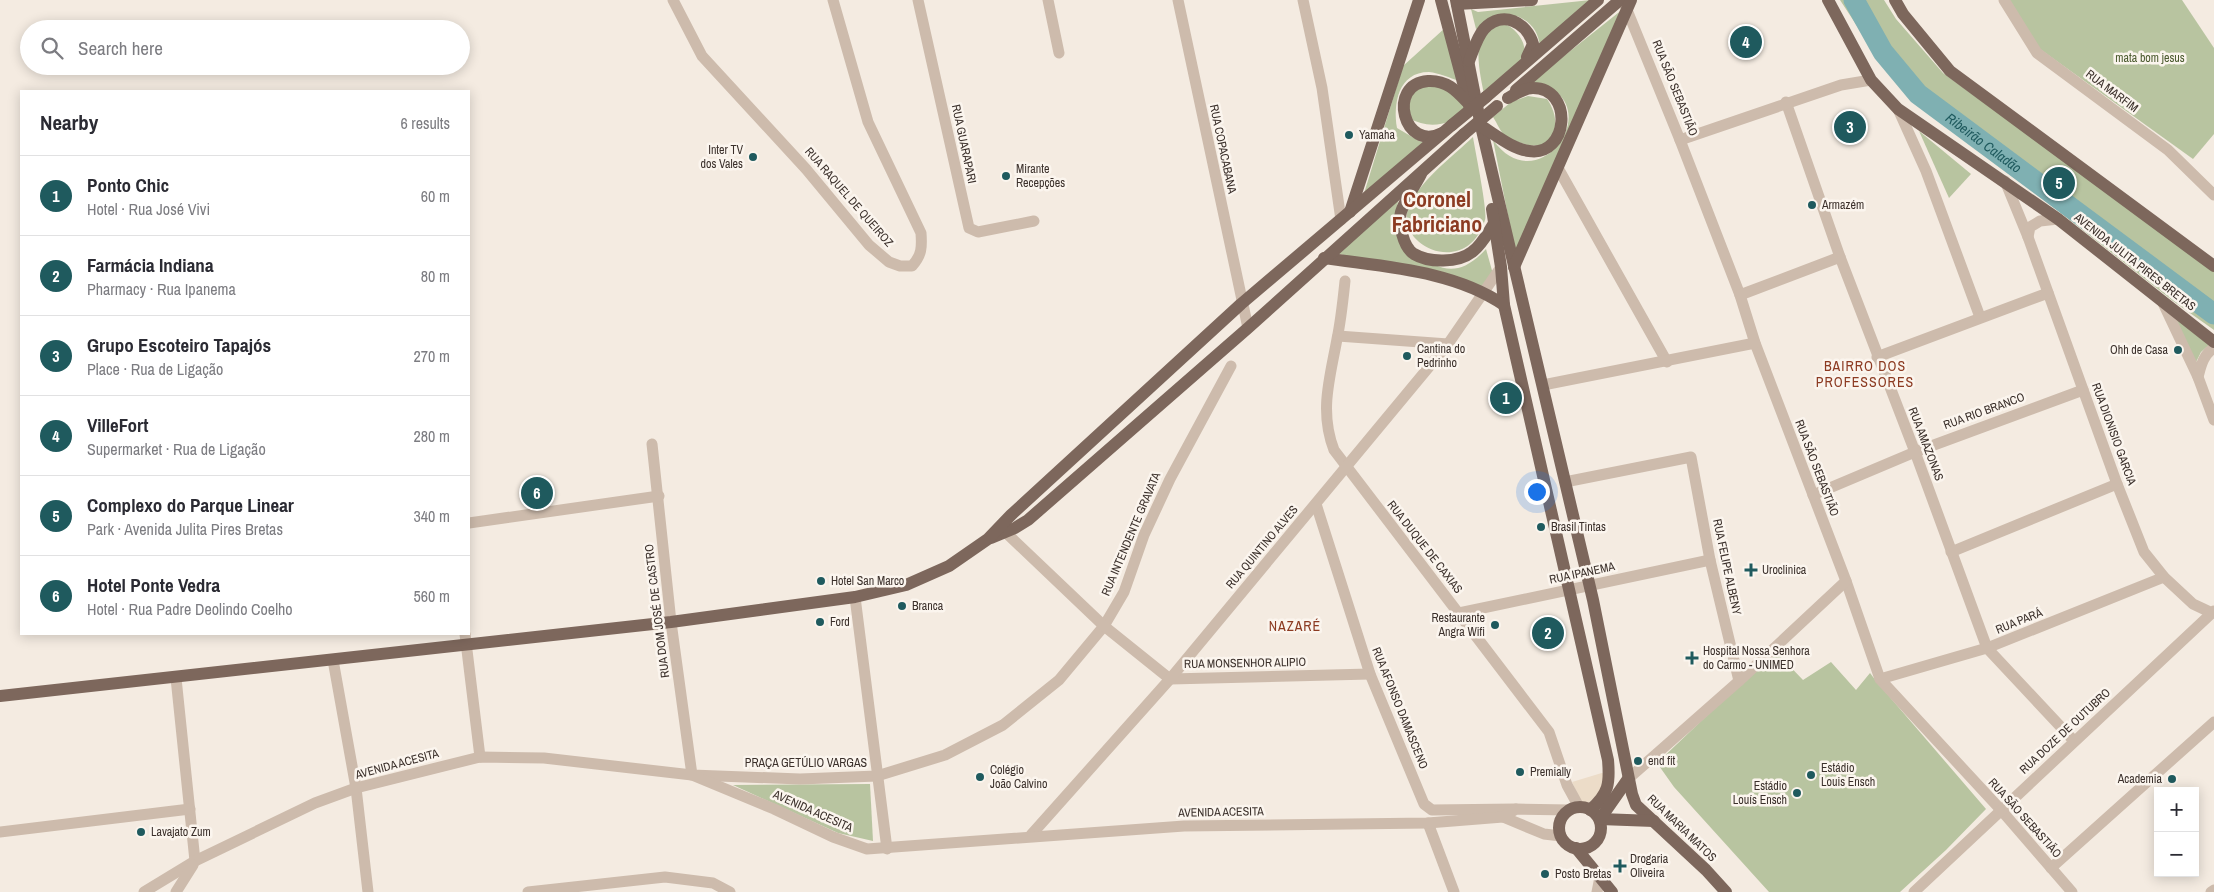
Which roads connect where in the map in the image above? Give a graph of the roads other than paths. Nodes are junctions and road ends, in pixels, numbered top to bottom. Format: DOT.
graph roads {
  1 [pos="673,0"];
  2 [pos="833,0"];
  3 [pos="918,0"];
  4 [pos="1048,0"];
  5 [pos="1178,0"];
  6 [pos="1303,0"];
  7 [pos="1419,0"];
  8 [pos="1441,0"];
  9 [pos="1532,0"];
  10 [pos="1598,0"];
  11 [pos="1828,0"];
  12 [pos="1895,0"];
  13 [pos="2004,0"];
  14 [pos="1457,2"];
  15 [pos="1625,2"];
  16 [pos="1059,54"];
  17 [pos="1469,61"];
  18 [pos="1520,66"];
  19 [pos="1871,80"];
  20 [pos="1508,98"];
  21 [pos="1786,102"];
  22 [pos="1469,104"];
  23 [pos="1898,109"];
  24 [pos="1481,126"];
  25 [pos="1449,128"];
  26 [pos="1680,140"];
  27 [pos="1425,167"];
  28 [pos="1558,168"];
  29 [pos="2005,181"];
  30 [pos="2214,195"];
  31 [pos="1346,216"];
  32 [pos="2058,219"];
  33 [pos="1034,221"];
  34 [pos="1495,222"];
  35 [pos="2028,238"];
  36 [pos="1840,257"];
  37 [pos="1324,258"];
  38 [pos="2214,266"];
  39 [pos="1501,267"];
  40 [pos="1514,267"];
  41 [pos="1345,281"];
  42 [pos="1485,291"];
  43 [pos="2048,293"];
  44 [pos="1740,295"];
  45 [pos="2162,301"];
  46 [pos="1241,304"];
  47 [pos="1504,305"];
  48 [pos="1980,317"];
  49 [pos="1248,328"];
  50 [pos="1338,336"];
  51 [pos="1755,342"];
  52 [pos="2214,342"];
  53 [pos="1448,344"];
  54 [pos="2214,348"];
  55 [pos="1877,356"];
  56 [pos="1668,362"];
  57 [pos="1231,366"];
  58 [pos="2198,377"];
  59 [pos="1543,385"];
  60 [pos="2083,390"];
  61 [pos="2214,420"];
  62 [pos="652,444"];
  63 [pos="1915,452"];
  64 [pos="1346,468"];
  65 [pos="1565,482"];
  66 [pos="2117,484"];
  67 [pos="1813,495"];
  68 [pos="658,496"];
  69 [pos="1316,504"];
  70 [pos="470,522"];
  71 [pos="1002,529"];
  72 [pos="1952,552"];
  73 [pos="1710,560"];
  74 [pos="2164,577"];
  75 [pos="1846,581"];
  76 [pos="1589,586"];
  77 [pos="1570,590"];
  78 [pos="855,597"];
  79 [pos="2213,612"];
  80 [pos="1459,613"];
  81 [pos="671,622"];
  82 [pos="1104,626"];
  83 [pos="466,639"];
  84 [pos="1986,648"];
  85 [pos="333,660"];
  86 [pos="1370,674"];
  87 [pos="176,678"];
  88 [pos="1170,679"];
  89 [pos="1880,679"];
  90 [pos="1739,681"];
  91 [pos="0,696"];
  92 [pos="2214,722"];
  93 [pos="2074,741"];
  94 [pos="480,757"];
  95 [pos="692,775"];
  96 [pos="877,776"];
  97 [pos="1628,779"];
  98 [pos="356,788"];
  99 [pos="190,809"];
  100 [pos="1516,809"];
  101 [pos="1580,809"];
  102 [pos="2001,810"];
  103 [pos="1503,817"];
  104 [pos="1600,819"];
  105 [pos="1654,822"];
  106 [pos="1428,823"];
  107 [pos="0,832"];
  108 [pos="1031,836"];
  109 [pos="1561,836"];
  110 [pos="1576,848"];
  111 [pos="886,849"];
  112 [pos="196,861"];
  113 [pos="2051,868"];
  114 [pos="1600,877"];
  115 [pos="712,887"];
  116 [pos="144,892"];
  117 [pos="176,892"];
  118 [pos="368,892"];
  119 [pos="528,892"];
  120 [pos="730,892"];
  121 [pos="1454,892"];
  122 [pos="1597,892"];
  123 [pos="1612,892"];
  124 [pos="1726,892"];
  125 [pos="1914,892"];
  126 [pos="2072,892"];
  1 -- 2 [label="street, RUA RAQUEL DE QUEIROZ"];
  3 -- 33 [label="street, RUA GUARAPARI"];
  4 -- 16 [label="street"];
  5 -- 46 [label="street, RUA COPACABANA"];
  6 -- 31 [label="street"];
  7 -- 31 [label="main road"];
  8 -- 22 [label="main road"];
  9 -- 14 [label="main road"];
  10 -- 18 [label="main road"];
  11 -- 19 [label="main road, AVENIDA JULITA PIRES BRETAS"];
  12 -- 38 [label="main road"];
  13 -- 30 [label="street, RUA MARFIM"];
  14 -- 17 [label="main road, RUA MARIA MATOS"];
  15 -- 20 [label="main road"];
  15 -- 26 [label="street, RUA SÃO SEBASTIÃO"];
  15 -- 28 [label="main road"];
  17 -- 18 [label="main road"];
  17 -- 24 [label="main road, RUA MARIA MATOS"];
  18 -- 25 [label="main road, bridge"];
  19 -- 21 [label="street"];
  19 -- 23 [label="main road, AVENIDA JULITA PIRES BRETAS"];
  20 -- 24 [label="main road"];
  20 -- 27 [label="main road, bridge"];
  21 -- 26 [label="street"];
  21 -- 36 [label="street, RUA AMAZONAS"];
  22 -- 25 [label="main road"];
  22 -- 34 [label="main road"];
  23 -- 29 [label="main road, AVENIDA JULITA PIRES BRETAS"];
  23 -- 48 [label="street"];
  24 -- 40 [label="main road, RUA MARIA MATOS"];
  25 -- 31 [label="main road"];
  26 -- 44 [label="street, RUA SÃO SEBASTIÃO"];
  27 -- 34 [label="main road"];
  27 -- 37 [label="main road"];
  28 -- 40 [label="main road"];
  28 -- 56 [label="street"];
  29 -- 32 [label="main road, AVENIDA JULITA PIRES BRETAS"];
  29 -- 35 [label="street, RUA DIONISIO GARCIA"];
  31 -- 46 [label="main road"];
  32 -- 35 [label="street"];
  32 -- 45 [label="main road, AVENIDA JULITA PIRES BRETAS"];
  34 -- 39 [label="main road"];
  35 -- 43 [label="street, RUA DIONISIO GARCIA"];
  36 -- 44 [label="street"];
  36 -- 55 [label="street, RUA AMAZONAS"];
  37 -- 42 [label="main road"];
  37 -- 49 [label="main road"];
  39 -- 42 [label="street, RUA QUINTINO ALVES"];
  39 -- 47 [label="main road"];
  40 -- 59 [label="main road, RUA MARIA MATOS"];
  41 -- 50 [label="street, RUA DUQUE DE CAXIAS"];
  42 -- 47 [label="main road"];
  42 -- 53 [label="street, RUA QUINTINO ALVES"];
  43 -- 48 [label="street"];
  43 -- 60 [label="street, RUA DIONISIO GARCIA"];
  44 -- 51 [label="street, RUA SÃO SEBASTIÃO"];
  45 -- 52 [label="main road, AVENIDA JULITA PIRES BRETAS"];
  45 -- 58 [label="street"];
  46 -- 49 [label="street, RUA COPACABANA"];
  46 -- 71 [label="main road"];
  47 -- 77 [label="main road"];
  48 -- 55 [label="street"];
  49 -- 71 [label="main road"];
  50 -- 53 [label="street"];
  50 -- 64 [label="street, RUA DUQUE DE CAXIAS"];
  51 -- 56 [label="street"];
  51 -- 67 [label="street, RUA SÃO SEBASTIÃO"];
  53 -- 64 [label="street, RUA QUINTINO ALVES"];
  54 -- 58 [label="street"];
  55 -- 63 [label="street, RUA AMAZONAS"];
  56 -- 59 [label="street"];
  57 -- 82 [label="street, RUA INTENDENTE GRAVATA"];
  58 -- 61 [label="street"];
  59 -- 65 [label="main road, RUA MARIA MATOS"];
  60 -- 63 [label="street, RUA RIO BRANCO"];
  60 -- 66 [label="street, RUA DIONISIO GARCIA"];
  62 -- 68 [label="street, RUA DOM JOSÉ DE CASTRO"];
  63 -- 67 [label="street, RUA RIO BRANCO"];
  63 -- 72 [label="street, RUA AMAZONAS"];
  64 -- 69 [label="street, RUA QUINTINO ALVES"];
  64 -- 80 [label="street, RUA DUQUE DE CAXIAS"];
  65 -- 73 [label="street, RUA FELIPE ALBENY"];
  65 -- 76 [label="main road, RUA MARIA MATOS"];
  66 -- 72 [label="street"];
  66 -- 74 [label="street, RUA DIONISIO GARCIA"];
  67 -- 75 [label="street, RUA SÃO SEBASTIÃO"];
  68 -- 70 [label="street"];
  68 -- 81 [label="street, RUA DOM JOSÉ DE CASTRO"];
  69 -- 86 [label="street, RUA AFONSO DAMASCENO"];
  69 -- 88 [label="street, RUA QUINTINO ALVES"];
  71 -- 78 [label="main road"];
  71 -- 82 [label="street, RUA MONSENHOR ALIPIO"];
  72 -- 84 [label="street, RUA AMAZONAS"];
  73 -- 76 [label="street, RUA IPANEMA"];
  73 -- 90 [label="street, RUA FELIPE ALBENY"];
  74 -- 79 [label="street, RUA DIONISIO GARCIA"];
  74 -- 84 [label="street, RUA PARÁ"];
  75 -- 89 [label="street, RUA SÃO SEBASTIÃO"];
  75 -- 90 [label="street"];
  76 -- 77 [label="street, RUA IPANEMA"];
  76 -- 97 [label="main road, RUA MARIA MATOS"];
  77 -- 80 [label="street, RUA IPANEMA"];
  77 -- 101 [label="main road"];
  78 -- 81 [label="main road"];
  78 -- 96 [label="street"];
  79 -- 93 [label="street, RUA DOZE DE OUTUBRO"];
  80 -- 101 [label="street, RUA DUQUE DE CAXIAS"];
  81 -- 83 [label="main road"];
  81 -- 95 [label="street, RUA DOM JOSÉ DE CASTRO"];
  82 -- 88 [label="street, RUA MONSENHOR ALIPIO"];
  82 -- 96 [label="street, RUA INTENDENTE GRAVATA"];
  83 -- 85 [label="main road"];
  83 -- 94 [label="street"];
  84 -- 89 [label="street, RUA PARÁ"];
  84 -- 93 [label="street, RUA AMAZONAS"];
  85 -- 87 [label="main road"];
  85 -- 98 [label="street"];
  86 -- 88 [label="street, RUA MONSENHOR ALIPIO"];
  86 -- 100 [label="street, RUA AFONSO DAMASCENO"];
  87 -- 91 [label="main road"];
  87 -- 99 [label="street"];
  88 -- 108 [label="street, RUA QUINTINO ALVES"];
  89 -- 102 [label="street, RUA SÃO SEBASTIÃO"];
  90 -- 97 [label="street"];
  92 -- 113 [label="street"];
  93 -- 102 [label="street, RUA DOZE DE OUTUBRO"];
  94 -- 95 [label="street, AVENIDA ACESITA"];
  94 -- 98 [label="street, AVENIDA ACESITA"];
  95 -- 96 [label="street, PRAÇA GETÚLIO VARGAS"];
  95 -- 111 [label="street, AVENIDA ACESITA"];
  96 -- 111 [label="street, PRAÇA GETÚLIO VARGAS"];
  97 -- 104 [label="main road"];
  97 -- 105 [label="main road, RUA MARIA MATOS"];
  98 -- 112 [label="street, AVENIDA ACESITA"];
  98 -- 118 [label="street"];
  99 -- 107 [label="street"];
  99 -- 112 [label="street"];
  100 -- 101 [label="street"];
  100 -- 103 [label="street, AVENIDA ACESITA"];
  101 -- 104 [label="main road"];
  101 -- 109 [label="main road"];
  102 -- 113 [label="street, RUA SÃO SEBASTIÃO"];
  102 -- 125 [label="street, RUA DOZE DE OUTUBRO"];
  103 -- 106 [label="street, AVENIDA ACESITA"];
  103 -- 109 [label="street, AVENIDA ACESITA"];
  104 -- 105 [label="main road"];
  104 -- 110 [label="main road"];
  105 -- 124 [label="main road, RUA MARIA MATOS"];
  106 -- 108 [label="street, AVENIDA ACESITA"];
  106 -- 121 [label="street"];
  108 -- 111 [label="street, AVENIDA ACESITA"];
  109 -- 110 [label="main road"];
  110 -- 114 [label="main road"];
  112 -- 116 [label="street, AVENIDA ACESITA"];
  112 -- 117 [label="street"];
  113 -- 126 [label="street, RUA SÃO SEBASTIÃO"];
  114 -- 122 [label="street"];
  114 -- 123 [label="main road"];
  115 -- 119 [label="street"];
  115 -- 120 [label="street"];
}
